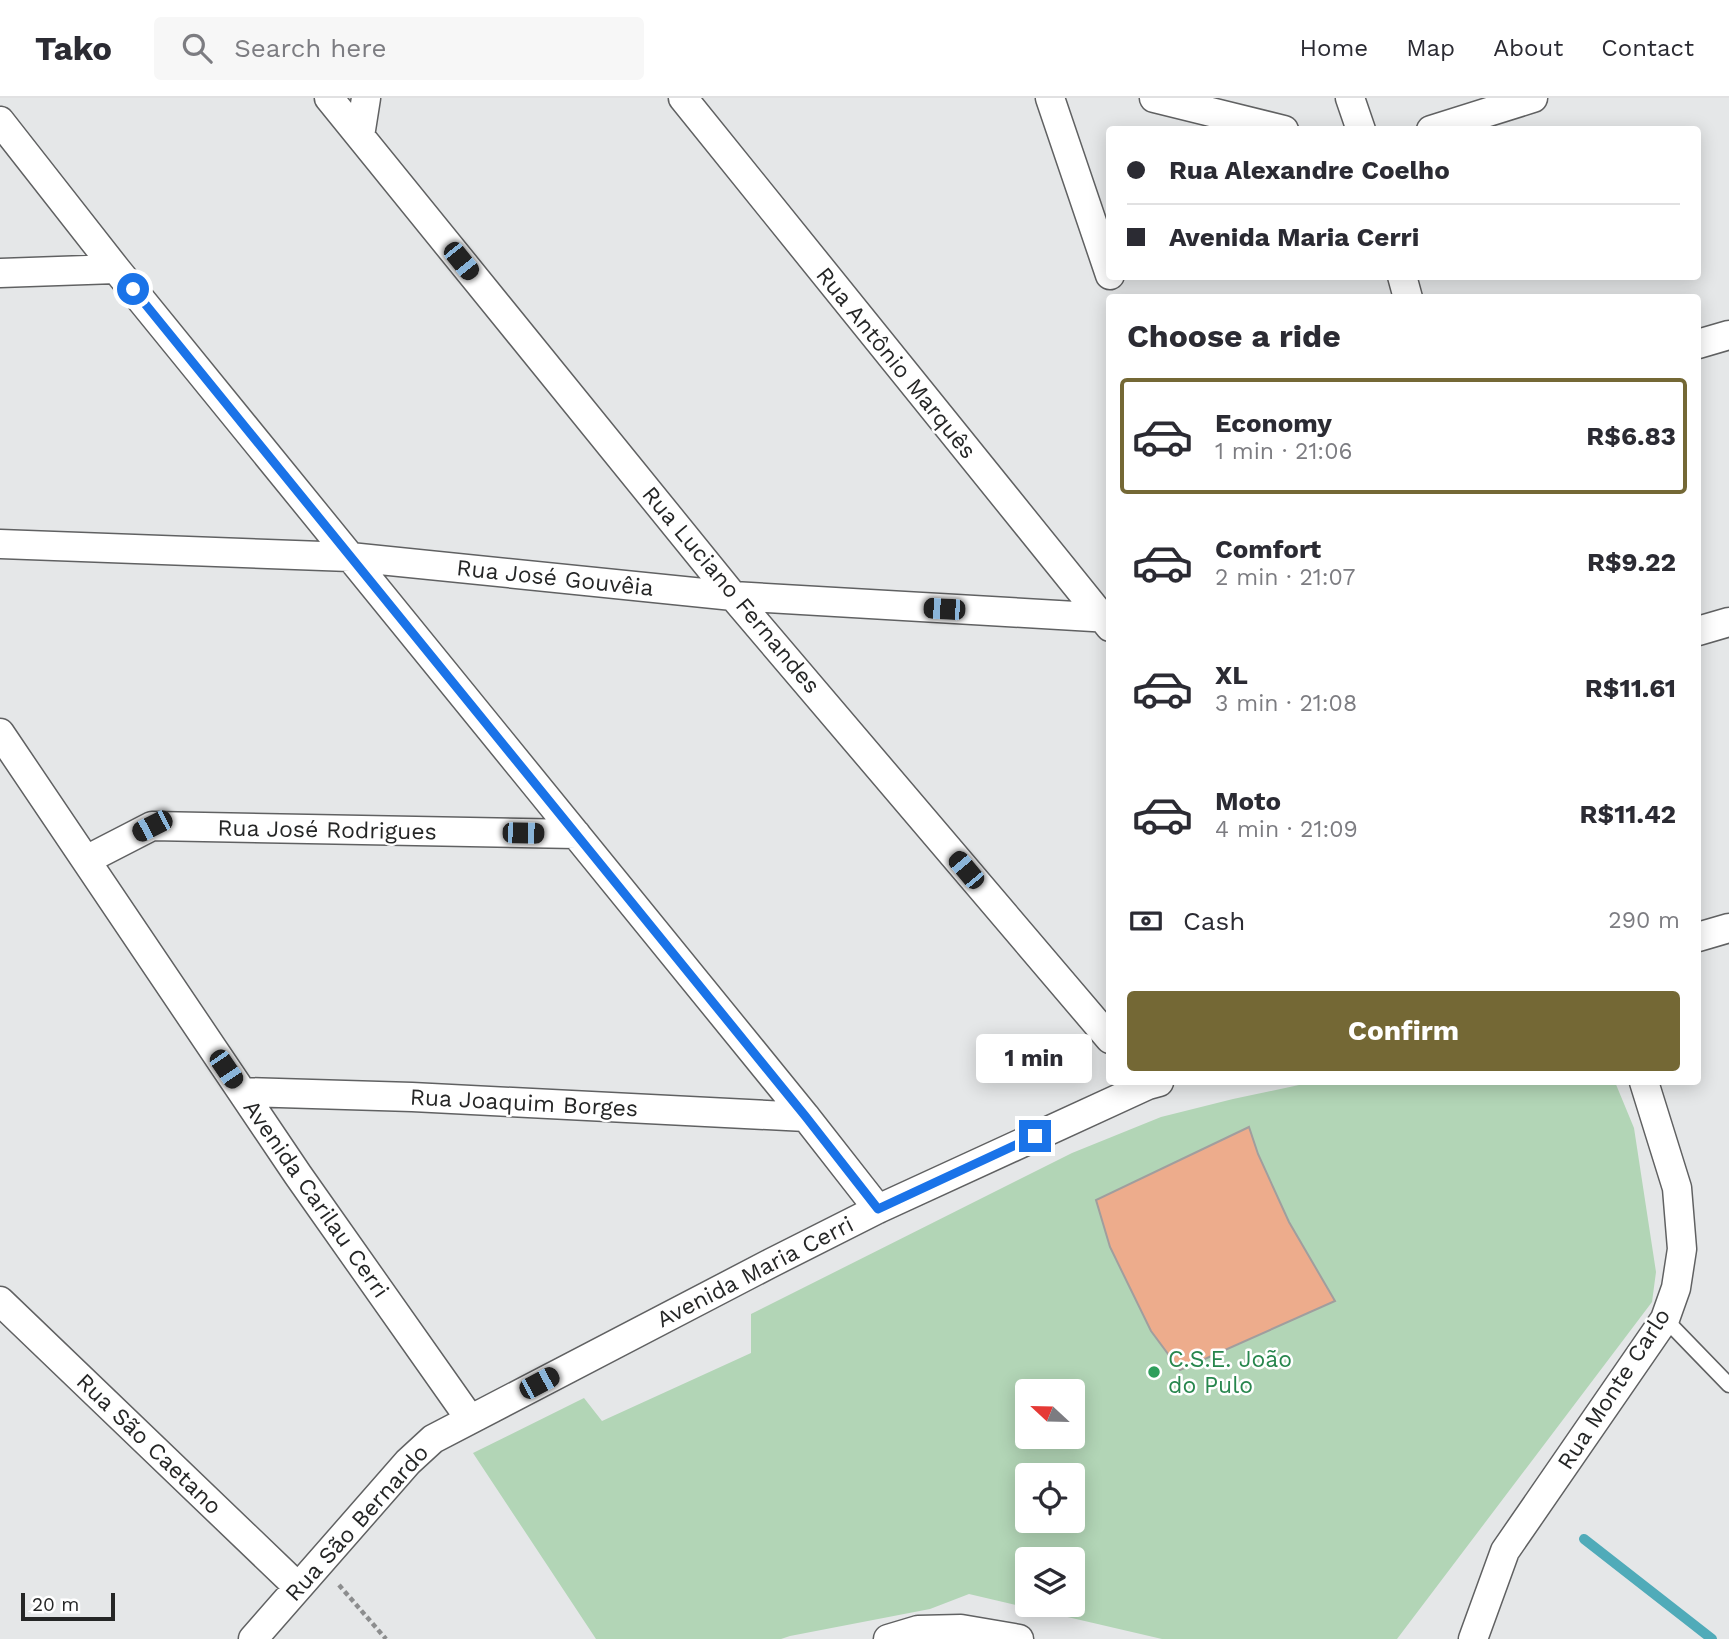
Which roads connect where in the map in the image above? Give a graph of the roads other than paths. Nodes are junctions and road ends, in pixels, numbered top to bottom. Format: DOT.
graph roads {
  1 [pos="329,98"];
  2 [pos="366,98"];
  3 [pos="684,98"];
  4 [pos="1050,98"];
  5 [pos="1154,98"];
  6 [pos="1350,98"];
  7 [pos="1533,98"];
  8 [pos="0,121"];
  9 [pos="1268,126"];
  10 [pos="1359,126"];
  11 [pos="1445,126"];
  12 [pos="360,136"];
  13 [pos="1106,264"];
  14 [pos="116,269"];
  15 [pos="0,273"];
  16 [pos="1729,335"];
  17 [pos="1701,343"];
  18 [pos="0,544"];
  19 [pos="351,557"];
  20 [pos="733,596"];
  21 [pos="1106,620"];
  22 [pos="1106,621"];
  23 [pos="1729,622"];
  24 [pos="1701,630"];
  25 [pos="3,745"];
  26 [pos="576,834"];
  27 [pos="86,860"];
  28 [pos="1729,928"];
  29 [pos="1701,936"];
  30 [pos="1106,1034"];
  31 [pos="1147,1085"];
  32 [pos="1645,1085"];
  33 [pos="242,1092"];
  34 [pos="806,1117"];
  35 [pos="878,1209"];
  36 [pos="0,1301"];
  37 [pos="1665,1319"];
  38 [pos="1729,1385"];
  39 [pos="470,1419"];
  40 [pos="298,1587"];
  41 [pos="253,1639"];
  42 [pos="888,1639"];
  43 [pos="1019,1639"];
  44 [pos="1472,1639"];
  1 -- 12 [label="street, Rua Luciano Fernandes"];
  2 -- 12 [label="street"];
  3 -- 21 [label="street, Rua Antônio Marquês"];
  4 -- 13 [label="street"];
  5 -- 9 [label="street"];
  6 -- 10 [label="street"];
  7 -- 11 [label="street"];
  8 -- 14 [label="street"];
  12 -- 20 [label="street, Rua Luciano Fernandes"];
  14 -- 15 [label="street"];
  14 -- 19 [label="street"];
  16 -- 17 [label="street"];
  18 -- 19 [label="street, Rua José Gouvêia"];
  19 -- 20 [label="street, Rua José Gouvêia"];
  19 -- 26 [label="street"];
  20 -- 22 [label="street, Rua José Gouvêia"];
  20 -- 30 [label="street, Rua Luciano Fernandes"];
  23 -- 24 [label="street"];
  25 -- 27 [label="street, Avenida Carilau Cerri"];
  26 -- 27 [label="street, Rua José Rodrigues"];
  26 -- 34 [label="street"];
  27 -- 33 [label="street, Avenida Carilau Cerri"];
  28 -- 29 [label="street"];
  31 -- 35 [label="street, Avenida Maria Cerri"];
  32 -- 37 [label="street, Rua Monte Carlo"];
  33 -- 34 [label="street, Rua Joaquim Borges"];
  33 -- 39 [label="street, Avenida Carilau Cerri"];
  34 -- 35 [label="street"];
  35 -- 39 [label="street, Avenida Maria Cerri"];
  36 -- 40 [label="street, Rua São Caetano"];
  37 -- 38 [label="lane"];
  37 -- 44 [label="street, Rua Monte Carlo"];
  39 -- 40 [label="street, Rua São Bernardo"];
  40 -- 41 [label="street, Rua São Bernardo"];
  42 -- 43 [label="street"];
}
